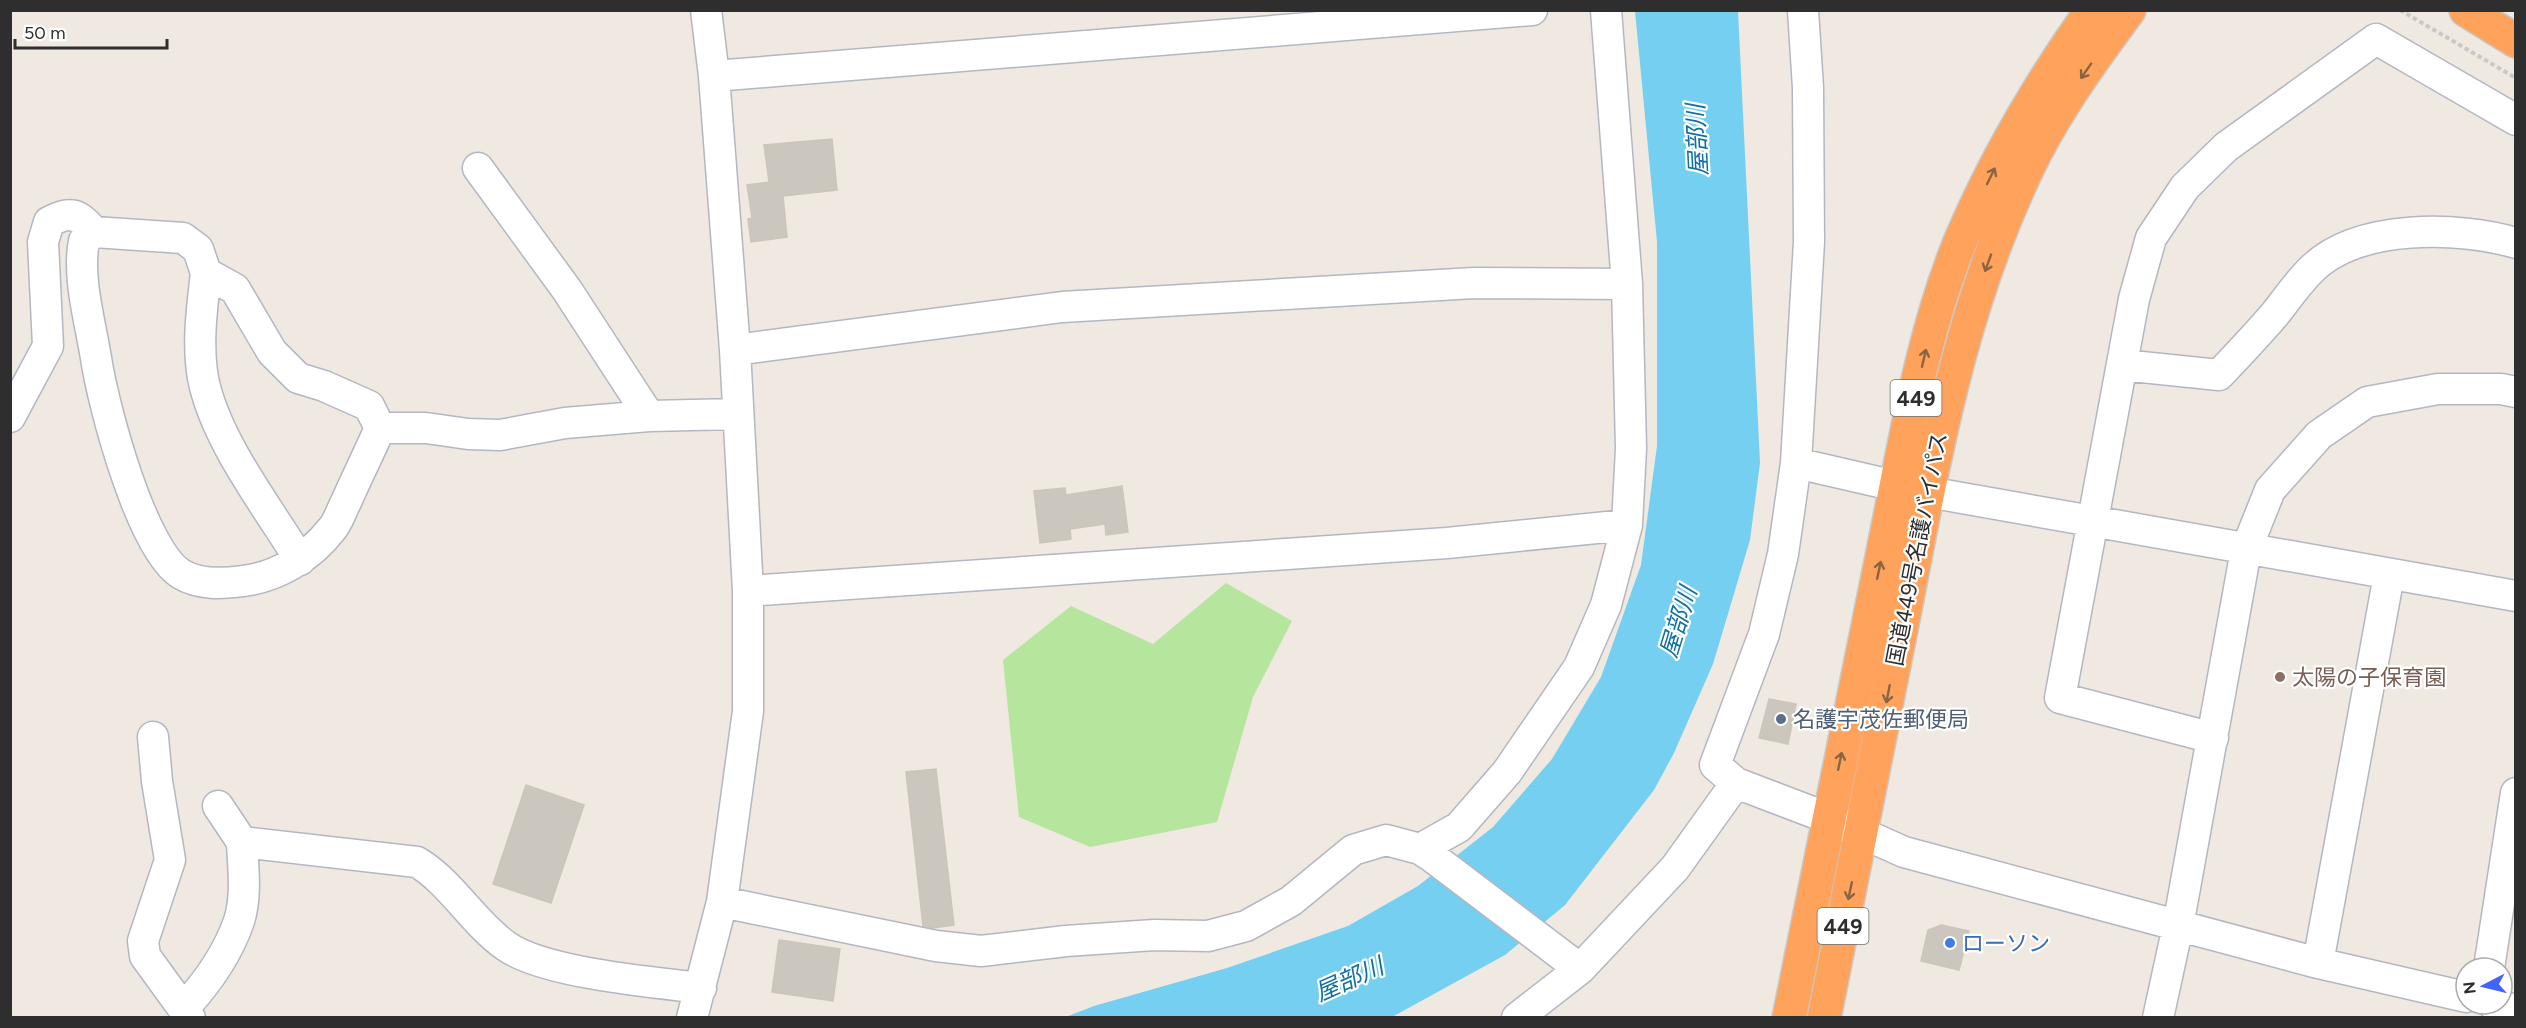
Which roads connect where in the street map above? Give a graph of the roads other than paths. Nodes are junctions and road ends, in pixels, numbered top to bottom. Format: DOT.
graph roads {
  1 [pos="706,10"];
  2 [pos="1532,10"];
  3 [pos="1606,10"];
  4 [pos="1803,10"];
  5 [pos="2466,10"];
  6 [pos="2119,14"];
  7 [pos="2516,41"];
  8 [pos="714,76"];
  9 [pos="2516,120"];
  10 [pos="478,168"];
  11 [pos="94,232"];
  12 [pos="2516,243"];
  13 [pos="206,273"];
  14 [pos="1627,284"];
  15 [pos="735,350"];
  16 [pos="2122,366"];
  17 [pos="2516,392"];
  18 [pos="736,414"];
  19 [pos="649,416"];
  20 [pos="10,417"];
  21 [pos="380,428"];
  22 [pos="1796,463"];
  23 [pos="1896,486"];
  24 [pos="1928,492"];
  25 [pos="2092,522"];
  26 [pos="1627,525"];
  27 [pos="2246,550"];
  28 [pos="300,560"];
  29 [pos="2389,575"];
  30 [pos="748,591"];
  31 [pos="2516,596"];
  32 [pos="153,737"];
  33 [pos="2213,738"];
  34 [pos="1736,783"];
  35 [pos="218,806"];
  36 [pos="2514,812"];
  37 [pos="1828,818"];
  38 [pos="1862,834"];
  39 [pos="242,842"];
  40 [pos="1426,853"];
  41 [pos="722,902"];
  42 [pos="2178,926"];
  43 [pos="2491,956"];
  44 [pos="2318,963"];
  45 [pos="1580,969"];
  46 [pos="701,988"];
  47 [pos="2454,994"];
  48 [pos="187,1013"];
  49 [pos="1532,1013"];
  50 [pos="692,1017"];
  51 [pos="1789,1017"];
  52 [pos="1824,1017"];
  53 [pos="2158,1017"];
  1 -- 8 [label="street"];
  2 -- 8 [label="street"];
  3 -- 14 [label="street"];
  4 -- 22 [label="street"];
  5 -- 7 [label="highway"];
  23 -- 6 [label="highway, 国道449号名護バイパス / 449, one-way"];
  6 -- 24 [label="highway, 国道449号名護バイパス / 449, one-way"];
  8 -- 15 [label="street"];
  9 -- 16 [label="street"];
  10 -- 19 [label="street"];
  11 -- 13 [label="street"];
  11 -- 20 [label="street"];
  11 -- 28 [label="street"];
  12 -- 16 [label="street"];
  13 -- 21 [label="street"];
  13 -- 28 [label="street"];
  14 -- 15 [label="street"];
  14 -- 26 [label="street"];
  15 -- 18 [label="street"];
  16 -- 25 [label="street"];
  17 -- 27 [label="street"];
  18 -- 19 [label="street"];
  18 -- 30 [label="street"];
  19 -- 21 [label="street"];
  21 -- 28 [label="street"];
  22 -- 23 [label="street"];
  22 -- 34 [label="street"];
  37 -- 23 [label="highway, 国道449号名護バイパス / 449, one-way"];
  24 -- 25 [label="street"];
  24 -- 38 [label="highway, 国道449号名護バイパス / 449, one-way"];
  25 -- 27 [label="street"];
  25 -- 33 [label="street"];
  26 -- 30 [label="street"];
  26 -- 40 [label="street"];
  27 -- 29 [label="street"];
  27 -- 33 [label="street"];
  29 -- 31 [label="street"];
  29 -- 44 [label="street"];
  30 -- 41 [label="street"];
  32 -- 48 [label="street"];
  33 -- 42 [label="street"];
  34 -- 37 [label="street"];
  34 -- 45 [label="street"];
  35 -- 39 [label="street"];
  36 -- 43 [label="street"];
  37 -- 38 [label="street"];
  37 -- 51 [label="highway, 国道449号名護バイパス / 449"];
  38 -- 42 [label="street"];
  38 -- 52 [label="highway, 国道449号名護バイパス / 449, one-way"];
  39 -- 46 [label="street"];
  39 -- 48 [label="street"];
  40 -- 41 [label="street"];
  40 -- 45 [label="street"];
  41 -- 46 [label="street"];
  42 -- 44 [label="street"];
  42 -- 53 [label="street"];
  44 -- 47 [label="street"];
  45 -- 49 [label="street"];
  46 -- 50 [label="street"];
}
